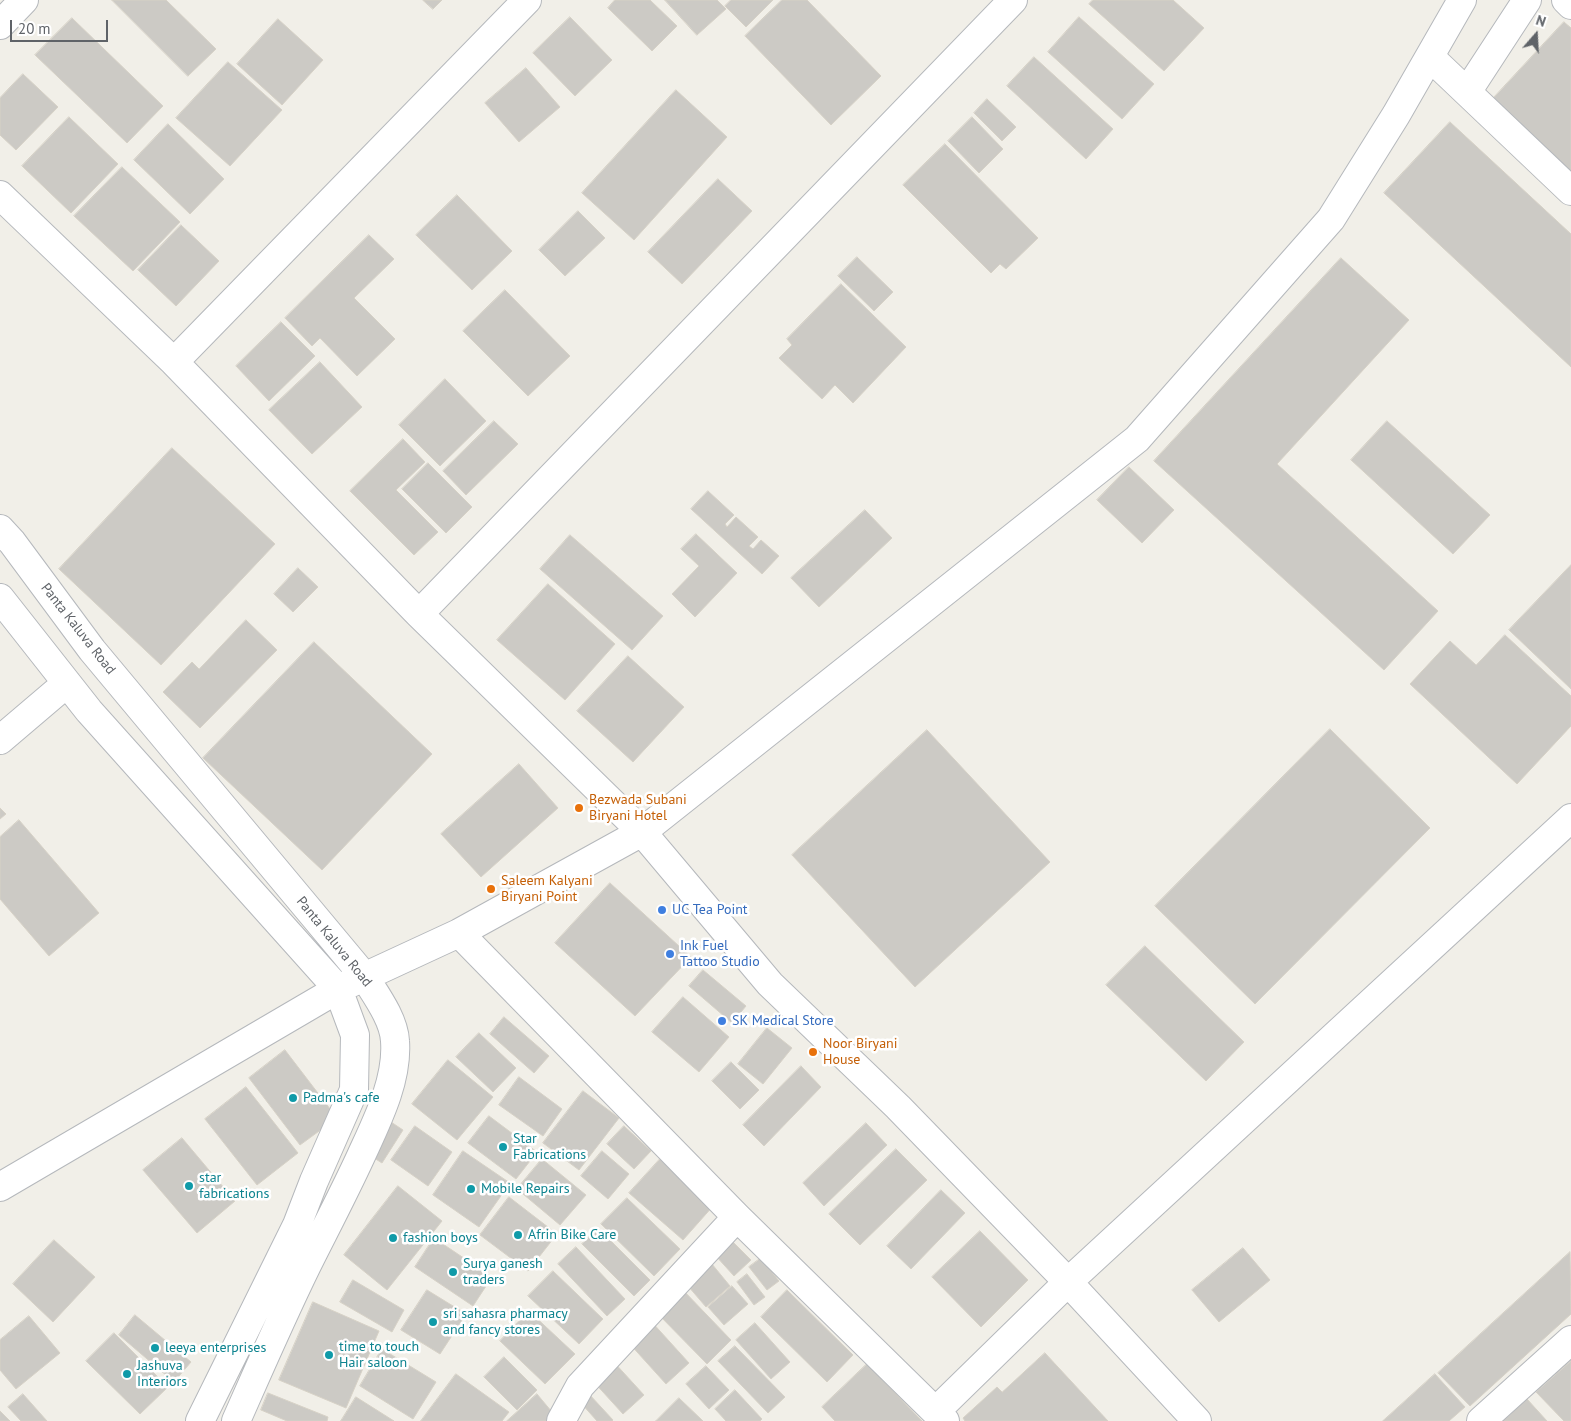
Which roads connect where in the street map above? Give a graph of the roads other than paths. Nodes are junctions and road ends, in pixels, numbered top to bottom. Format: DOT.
graph roads {
  1 [pos="24,0"];
  2 [pos="527,0"];
  3 [pos="1013,0"];
  4 [pos="1462,0"];
  5 [pos="1527,0"];
  6 [pos="1566,0"];
  7 [pos="1571,4"];
  8 [pos="0,25"];
  9 [pos="1430,57"];
  10 [pos="1467,92"];
  11 [pos="1571,191"];
  12 [pos="0,195"];
  13 [pos="174,362"];
  14 [pos="0,529"];
  15 [pos="0,598"];
  16 [pos="419,614"];
  17 [pos="67,683"];
  18 [pos="0,740"];
  19 [pos="1571,818"];
  20 [pos="642,832"];
  21 [pos="459,933"];
  22 [pos="364,976"];
  23 [pos="338,989"];
  24 [pos="0,1188"];
  25 [pos="738,1217"];
  26 [pos="1068,1282"];
  27 [pos="1571,1340"];
  28 [pos="941,1416"];
  29 [pos="200,1421"];
  30 [pos="236,1421"];
  31 [pos="560,1421"];
  32 [pos="1197,1421"];
  33 [pos="1481,1421"];
  1 -- 8 [label="street"];
  2 -- 13 [label="street"];
  3 -- 16 [label="street"];
  4 -- 9 [label="street"];
  5 -- 10 [label="street"];
  6 -- 7 [label="street"];
  9 -- 10 [label="street"];
  9 -- 20 [label="street"];
  10 -- 11 [label="street"];
  12 -- 13 [label="street"];
  13 -- 16 [label="street"];
  14 -- 22 [label="street, Panta Kaluva Road"];
  15 -- 17 [label="street, Panta Kaluva Road"];
  16 -- 20 [label="street"];
  17 -- 18 [label="street"];
  17 -- 23 [label="street, Panta Kaluva Road"];
  19 -- 26 [label="street"];
  20 -- 21 [label="street"];
  20 -- 26 [label="street"];
  21 -- 22 [label="street"];
  21 -- 25 [label="street"];
  22 -- 23 [label="street"];
  22 -- 30 [label="street, Panta Kaluva Road"];
  23 -- 24 [label="street"];
  23 -- 29 [label="street, Panta Kaluva Road"];
  25 -- 28 [label="street"];
  25 -- 31 [label="street"];
  26 -- 28 [label="street"];
  26 -- 32 [label="street"];
  27 -- 33 [label="street"];
}
